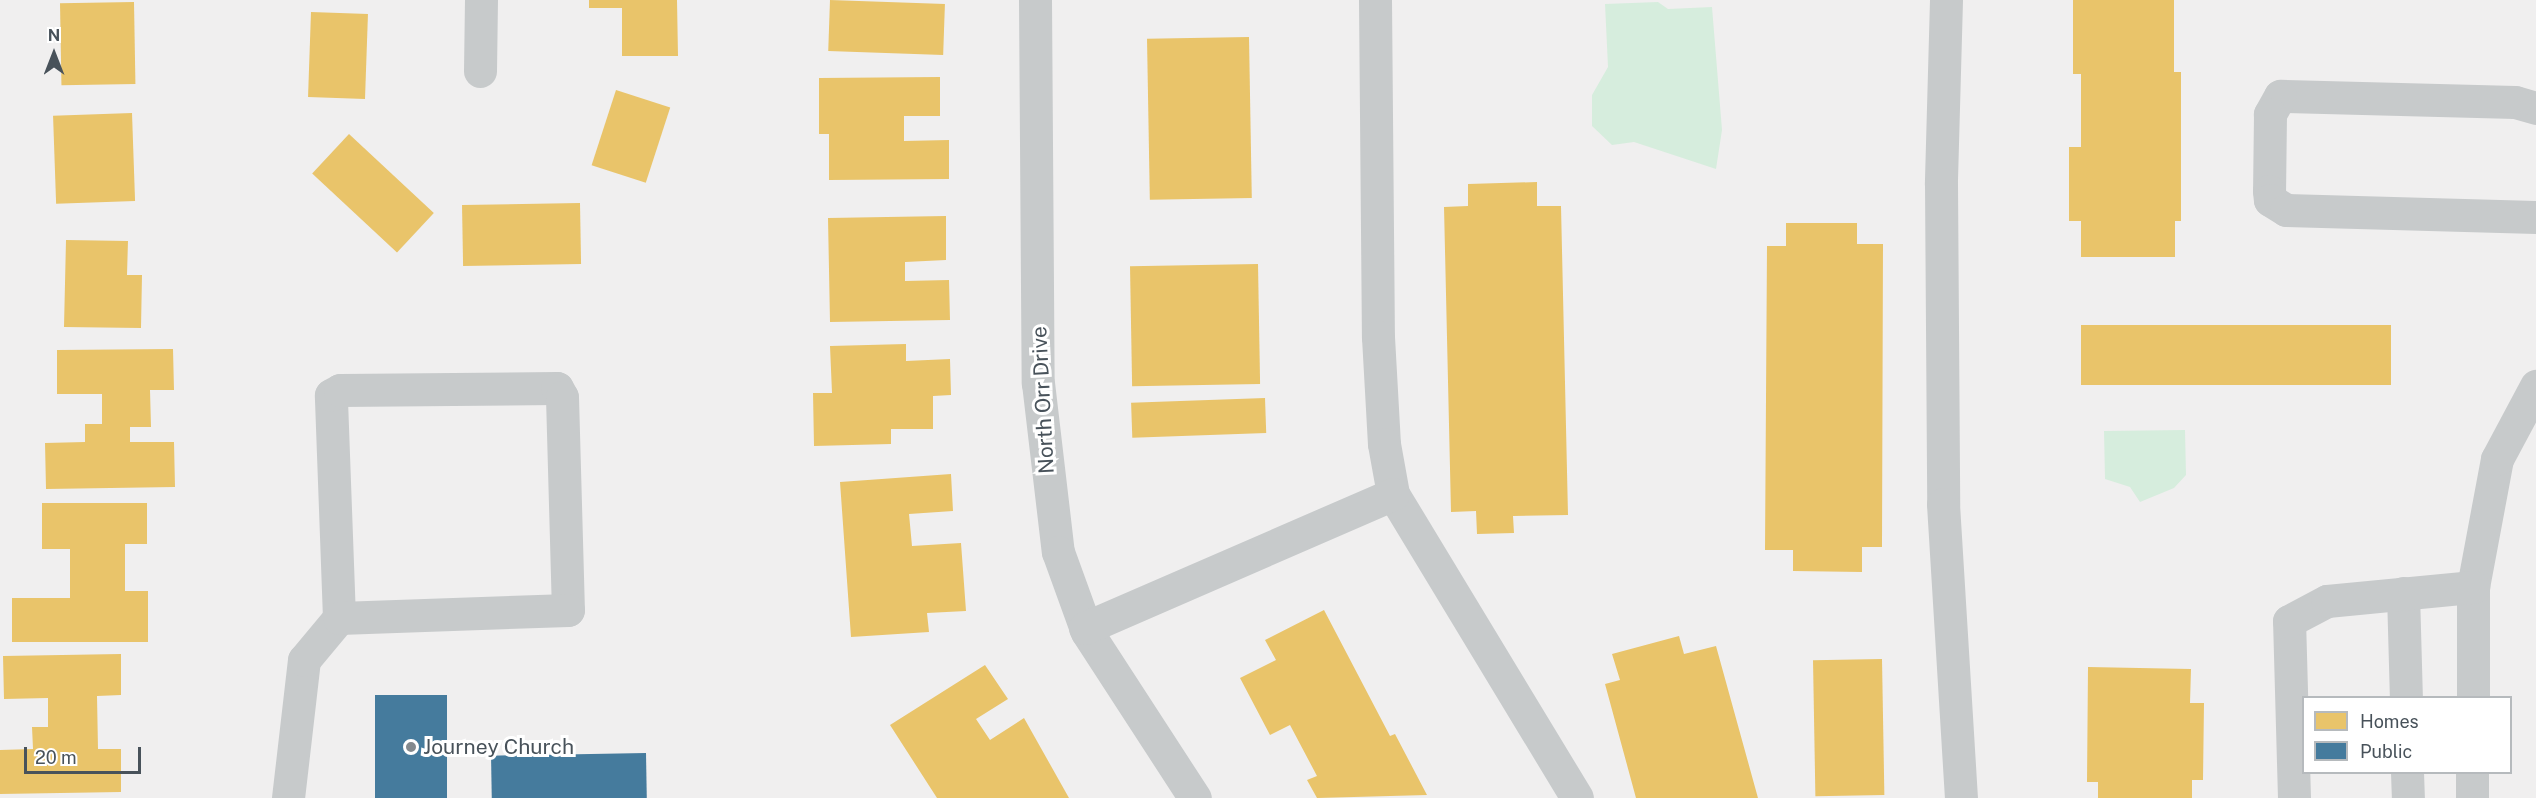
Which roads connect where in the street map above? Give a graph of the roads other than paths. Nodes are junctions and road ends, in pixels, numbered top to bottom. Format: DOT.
graph roads {
  1 [pos="481,0"];
  2 [pos="1035,0"];
  3 [pos="1375,0"];
  4 [pos="1946,0"];
  5 [pos="480,71"];
  6 [pos="2536,108"];
  7 [pos="2536,217"];
  8 [pos="2536,386"];
  9 [pos="1393,494"];
  10 [pos="2473,587"];
  11 [pos="2403,593"];
  12 [pos="339,618"];
  13 [pos="1085,628"];
  14 [pos="2406,696"];
  15 [pos="2473,696"];
  16 [pos="2407,774"];
  17 [pos="2472,774"];
  18 [pos="288,798"];
  19 [pos="1195,798"];
  20 [pos="1576,798"];
  21 [pos="1961,798"];
  22 [pos="2294,798"];
  23 [pos="2408,798"];
  24 [pos="2472,798"];
  1 -- 5 [label="street"];
  2 -- 13 [label="street, North Orr Drive"];
  3 -- 9 [label="street"];
  4 -- 21 [label="street"];
  6 -- 7 [label="street"];
  8 -- 10 [label="street"];
  9 -- 13 [label="street"];
  9 -- 20 [label="street"];
  10 -- 11 [label="street"];
  10 -- 15 [label="street"];
  11 -- 14 [label="street"];
  11 -- 22 [label="street"];
  12 -- 12 [label="street"];
  12 -- 18 [label="street"];
  13 -- 19 [label="street, North Orr Drive"];
  16 -- 23 [label="street"];
  17 -- 24 [label="street"];
}
